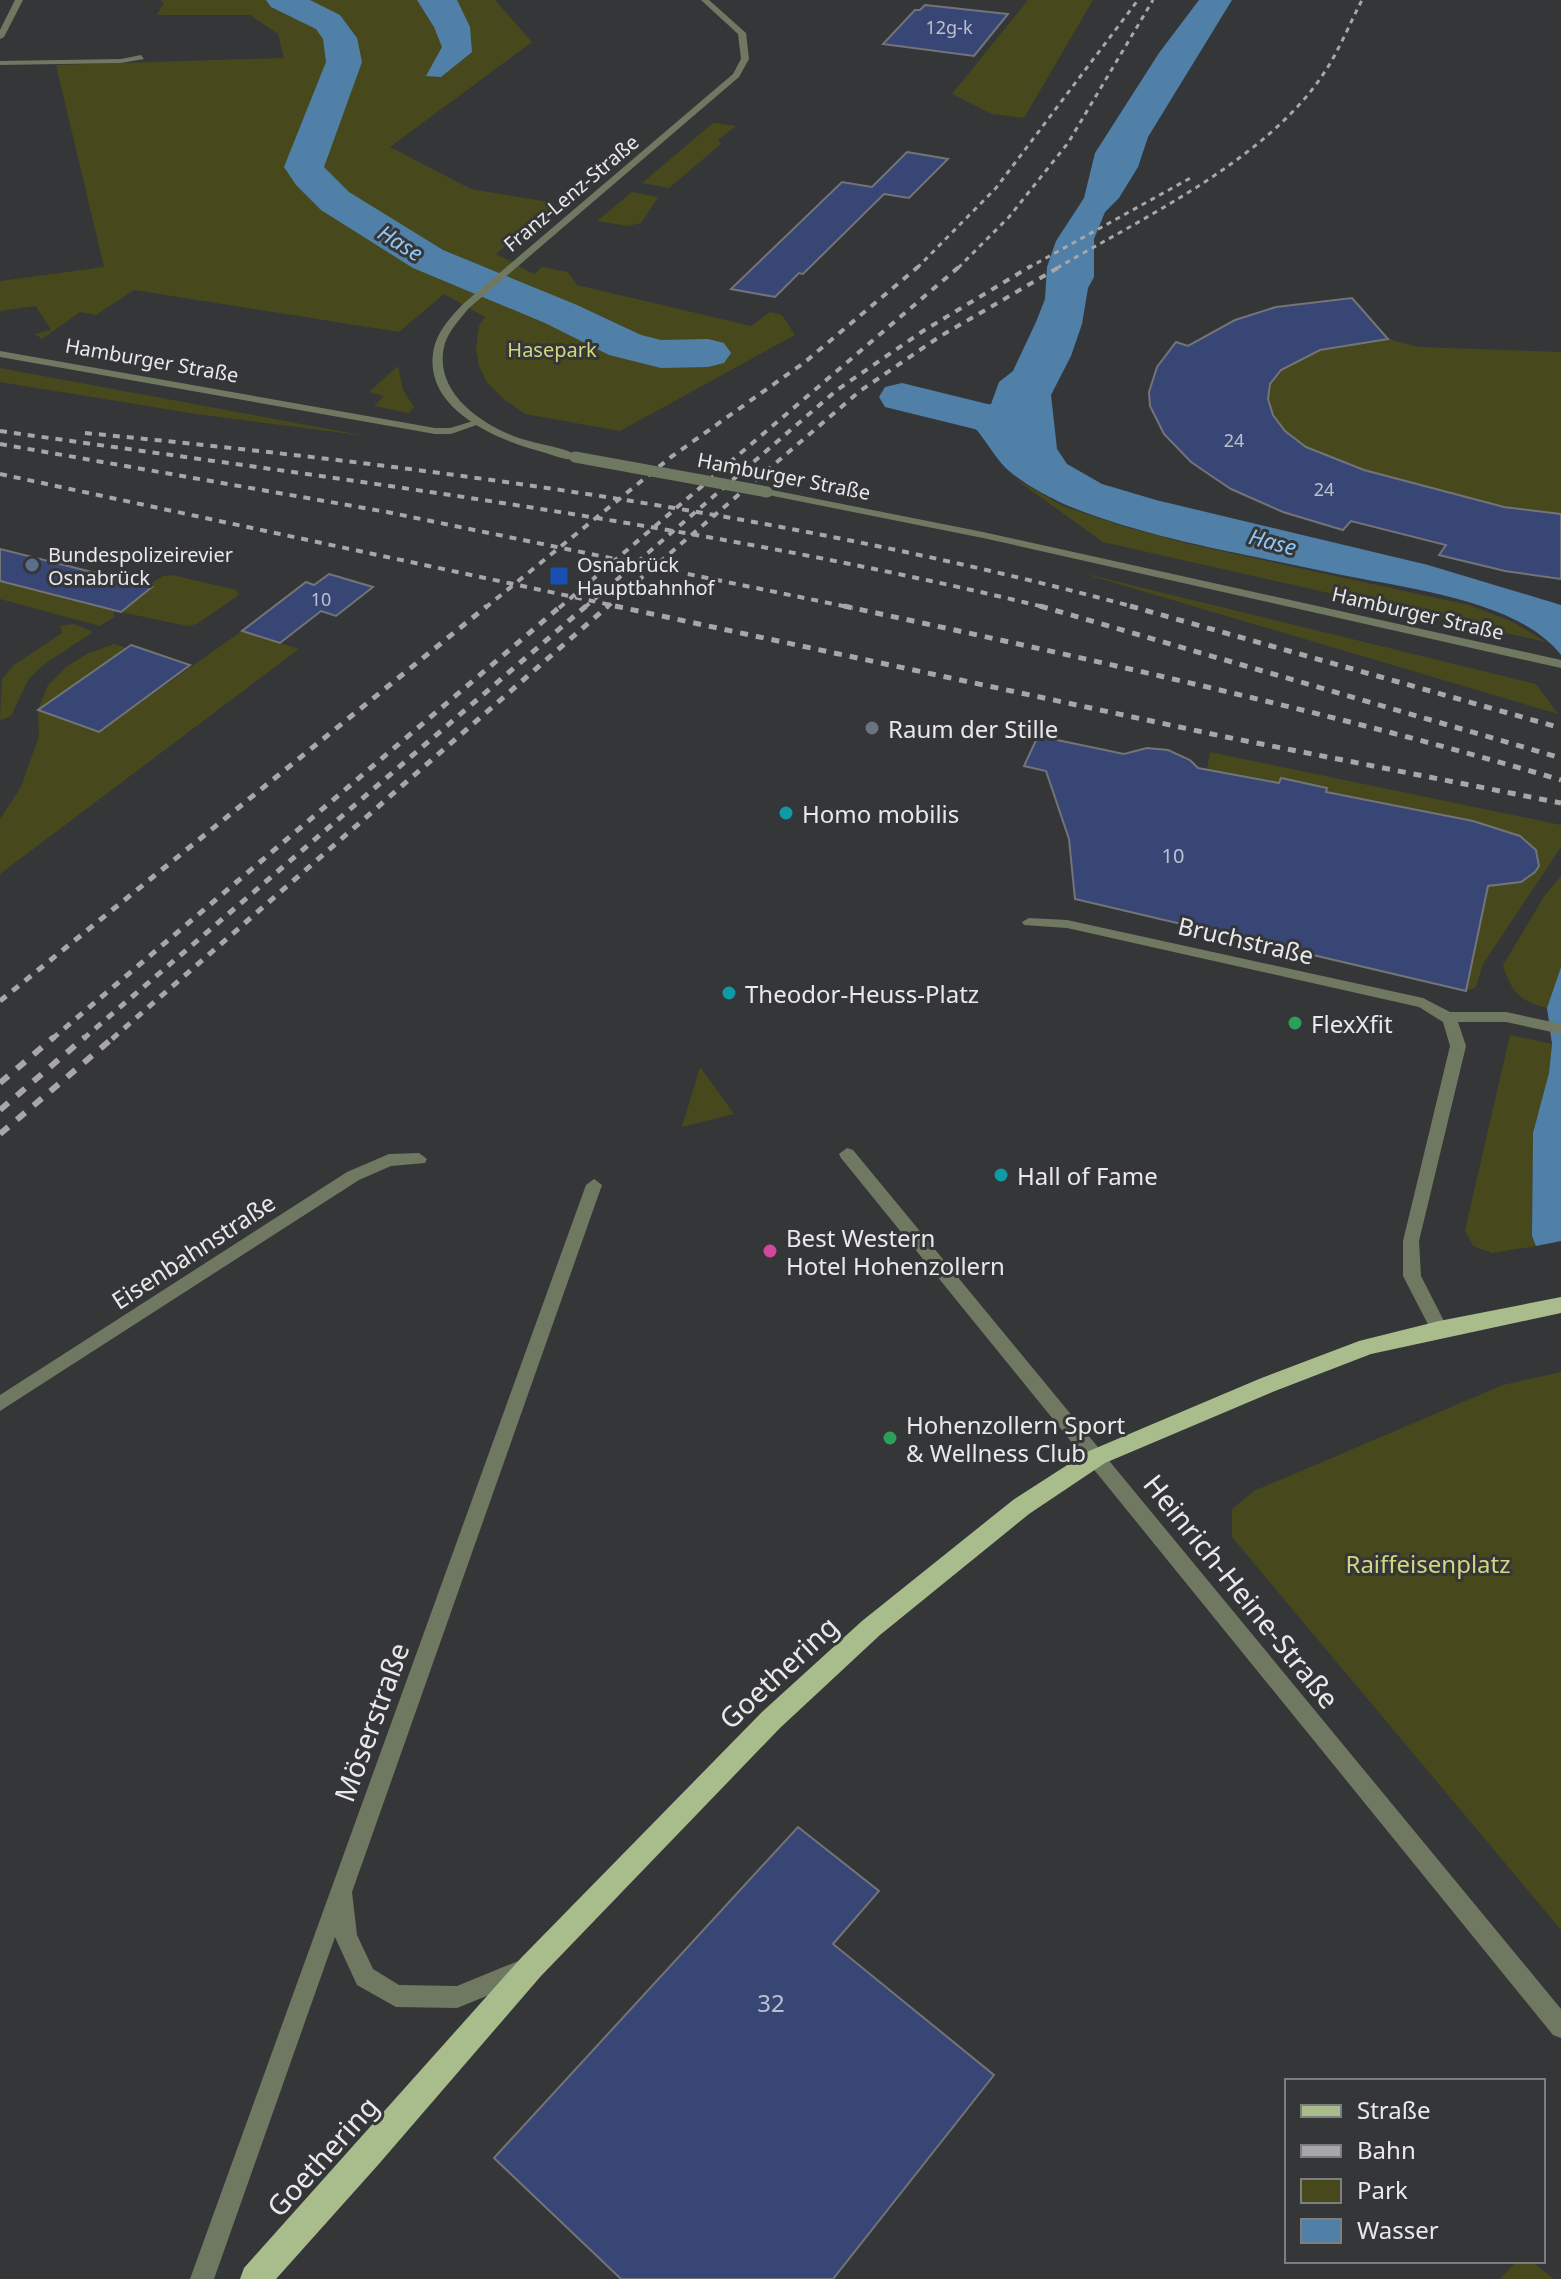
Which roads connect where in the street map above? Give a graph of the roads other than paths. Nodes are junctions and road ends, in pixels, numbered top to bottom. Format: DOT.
graph roads {
  1 [pos="19,0"];
  2 [pos="705,0"];
  3 [pos="0,37"];
  4 [pos="141,57"];
  5 [pos="0,63"];
  6 [pos="0,354"];
  7 [pos="480,422"];
  8 [pos="1561,664"];
  9 [pos="1029,922"];
  10 [pos="1450,1017"];
  11 [pos="1561,1029"];
  12 [pos="847,1154"];
  13 [pos="419,1159"];
  14 [pos="594,1185"];
  15 [pos="1551,1306"];
  16 [pos="1439,1329"];
  17 [pos="0,1404"];
  18 [pos="1097,1457"];
  19 [pos="342,1891"];
  20 [pos="531,1967"];
  21 [pos="1561,2027"];
  22 [pos="202,2279"];
  23 [pos="255,2279"];
  1 -- 3 [label="street"];
  2 -- 7 [label="street, Franz-Lenz-Straße"];
  4 -- 5 [label="street"];
  6 -- 7 [label="street, Hamburger Straße"];
  7 -- 8 [label="street, Hamburger Straße, bridge"];
  9 -- 10 [label="street, Bruchstraße"];
  10 -- 11 [label="street, Bruchstraße"];
  10 -- 16 [label="street"];
  12 -- 18 [label="street, Heinrich-Heine-Straße"];
  13 -- 17 [label="street, Eisenbahnstraße"];
  14 -- 19 [label="street, Möserstraße"];
  15 -- 16 [label="main road, Goethering"];
  16 -- 18 [label="main road, Goethering"];
  18 -- 20 [label="main road, Goethering"];
  18 -- 21 [label="street, Heinrich-Heine-Straße"];
  19 -- 20 [label="street, Goethering"];
  19 -- 22 [label="street, Möserstraße"];
  20 -- 23 [label="main road, Goethering"];
}
